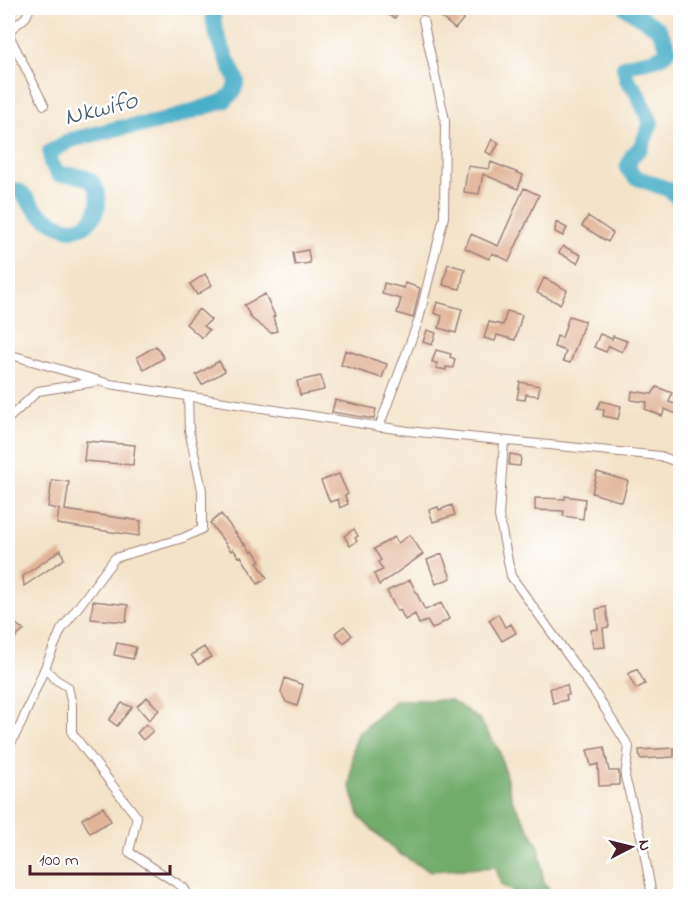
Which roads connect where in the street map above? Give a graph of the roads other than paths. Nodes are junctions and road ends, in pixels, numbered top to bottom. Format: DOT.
graph roads {
  1 [pos="30,8"];
  2 [pos="423,20"];
  3 [pos="8,33"];
  4 [pos="44,105"];
  5 [pos="8,354"];
  6 [pos="99,381"];
  7 [pos="188,397"];
  8 [pos="8,419"];
  9 [pos="379,427"];
  10 [pos="504,441"];
  11 [pos="681,463"];
  12 [pos="45,668"];
  13 [pos="8,748"];
  14 [pos="189,897"];
  15 [pos="652,897"];
  1 -- 3 [label="street"];
  2 -- 9 [label="street"];
  3 -- 4 [label="street"];
  5 -- 6 [label="street"];
  6 -- 7 [label="street"];
  6 -- 8 [label="street"];
  7 -- 9 [label="street"];
  7 -- 12 [label="street"];
  9 -- 10 [label="street"];
  10 -- 11 [label="street"];
  10 -- 15 [label="street"];
  12 -- 13 [label="street"];
  12 -- 14 [label="street"];
}
